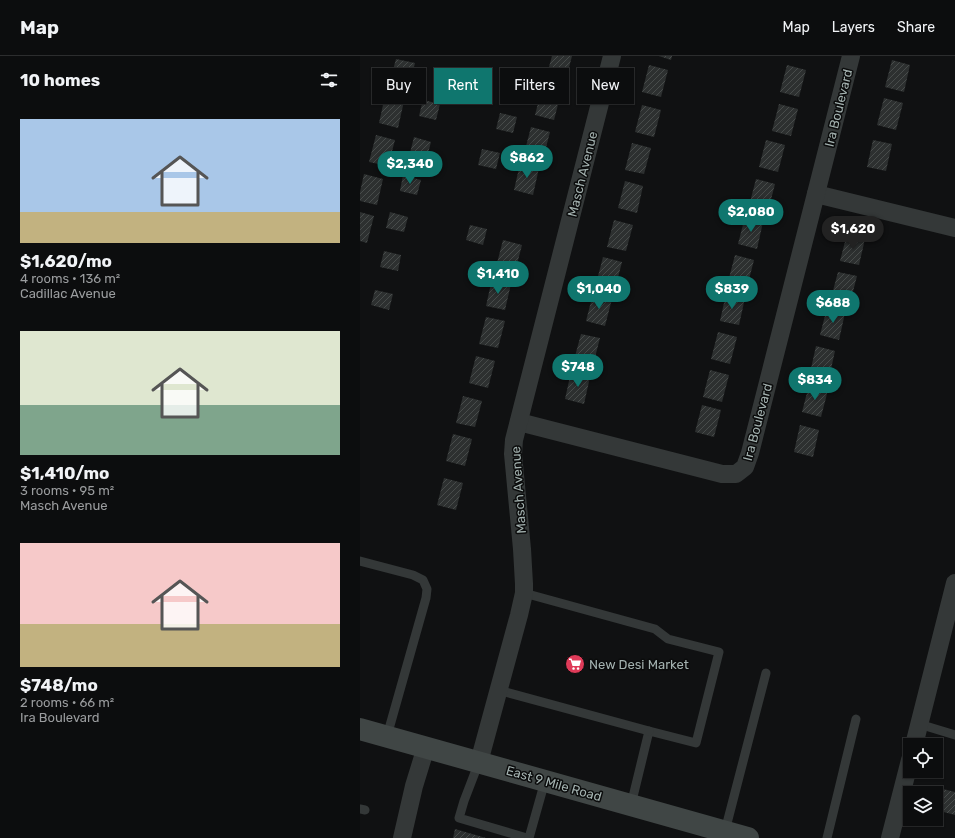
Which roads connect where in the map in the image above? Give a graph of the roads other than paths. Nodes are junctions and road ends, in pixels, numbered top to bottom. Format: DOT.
graph roads {
  1 [pos="612,56"];
  2 [pos="851,56"];
  3 [pos="816,194"];
  4 [pos="955,228"];
  5 [pos="519,422"];
  6 [pos="360,561"];
  7 [pos="955,583"];
  8 [pos="524,593"];
  9 [pos="766,673"];
  10 [pos="498,690"];
  11 [pos="856,719"];
  12 [pos="919,724"];
  13 [pos="360,729"];
  14 [pos="649,731"];
  15 [pos="955,735"];
  16 [pos="387,736"];
  17 [pos="916,738"];
  18 [pos="426,747"];
  19 [pos="479,762"];
  20 [pos="905,778"];
  21 [pos="545,781"];
  22 [pos="631,805"];
  23 [pos="725,831"];
  24 [pos="402,838"];
  25 [pos="528,838"];
  26 [pos="748,838"];
  27 [pos="827,838"];
  28 [pos="890,838"];
  1 -- 5 [label="street, Masch Avenue"];
  2 -- 3 [label="street, Ira Boulevard"];
  3 -- 4 [label="street"];
  3 -- 5 [label="street, Ira Boulevard"];
  5 -- 8 [label="street, Masch Avenue"];
  6 -- 16 [label="lane"];
  7 -- 12 [label="street"];
  8 -- 10 [label="street, Masch Avenue"];
  8 -- 14 [label="lane"];
  9 -- 23 [label="lane"];
  10 -- 14 [label="lane"];
  10 -- 19 [label="street, Masch Avenue"];
  11 -- 27 [label="lane"];
  12 -- 15 [label="lane"];
  12 -- 17 [label="street"];
  13 -- 16 [label="main road, East 9 Mile Road"];
  14 -- 22 [label="lane"];
  16 -- 18 [label="main road, East 9 Mile Road"];
  18 -- 19 [label="main road, East 9 Mile Road"];
  18 -- 24 [label="street"];
  19 -- 21 [label="main road, East 9 Mile Road"];
  19 -- 25 [label="lane"];
  20 -- 28 [label="street"];
  21 -- 22 [label="main road, East 9 Mile Road"];
  21 -- 25 [label="lane"];
  22 -- 23 [label="main road, East 9 Mile Road"];
  23 -- 26 [label="main road, East 9 Mile Road"];
}
